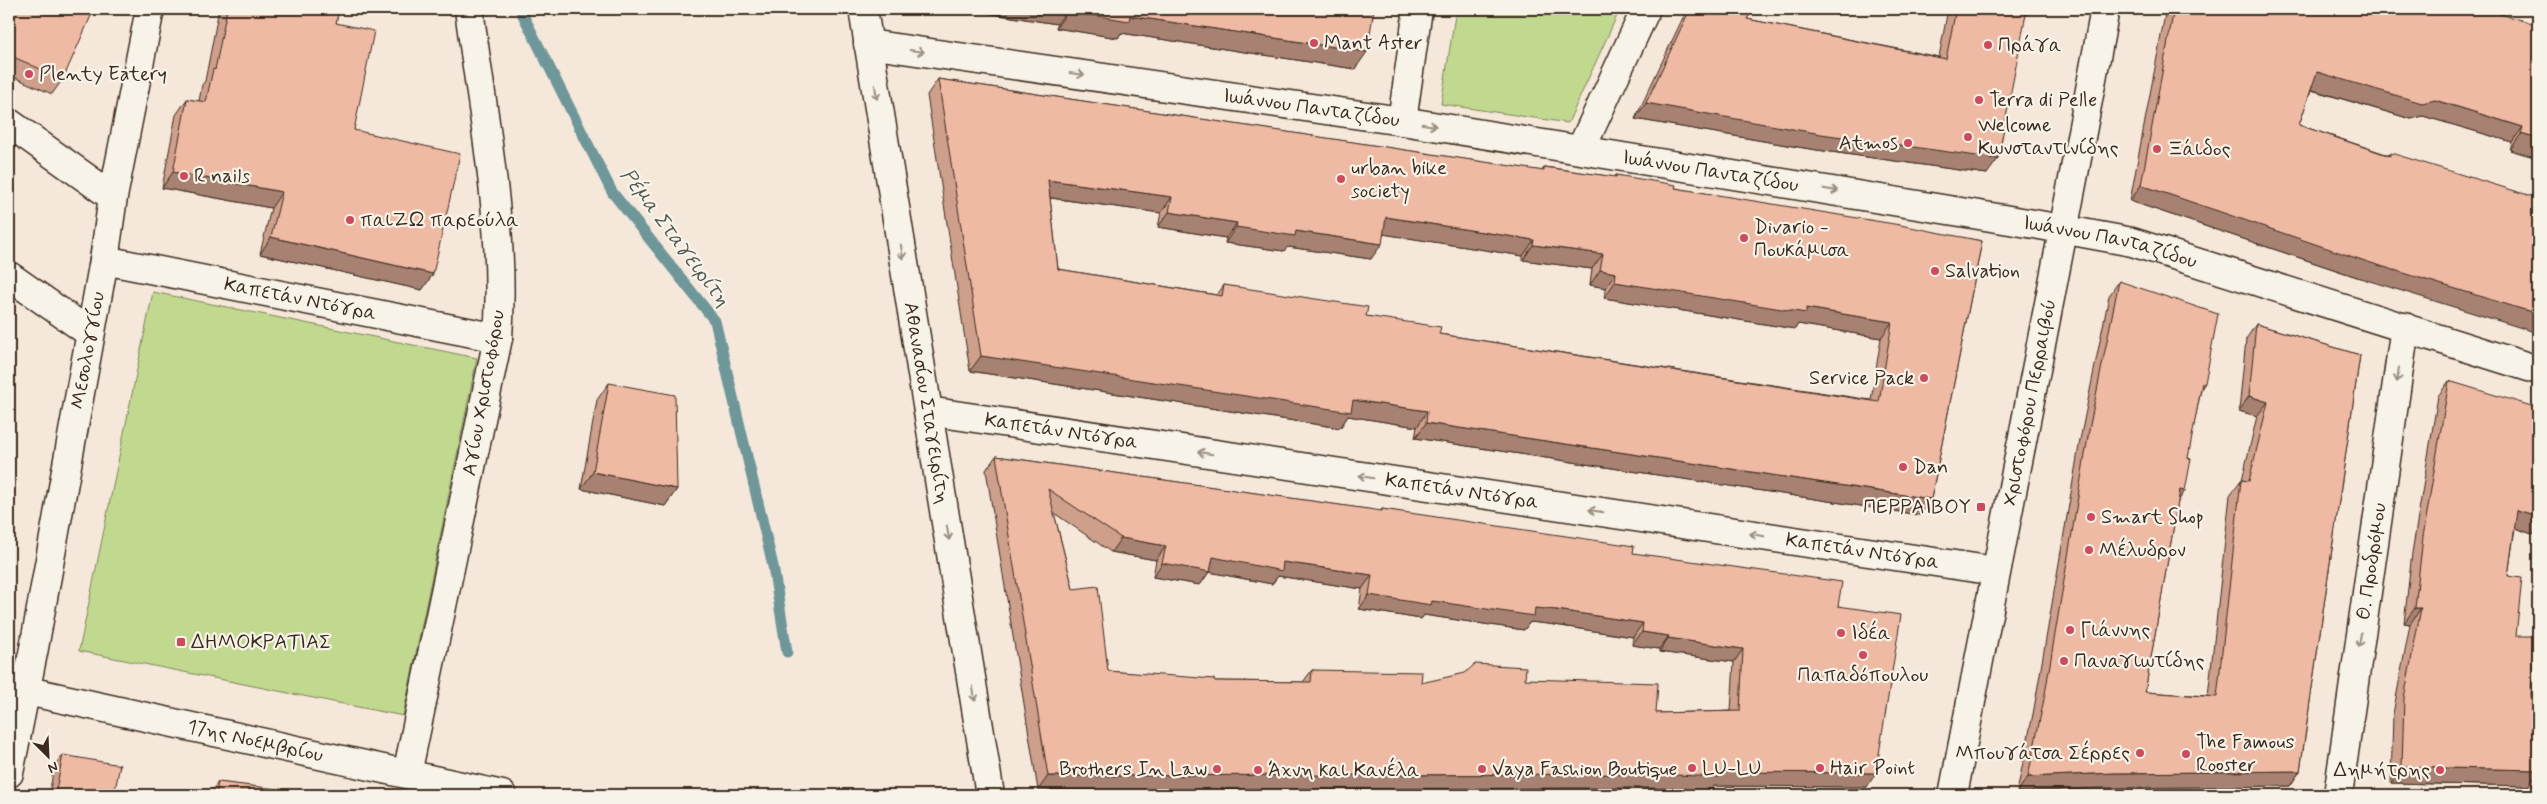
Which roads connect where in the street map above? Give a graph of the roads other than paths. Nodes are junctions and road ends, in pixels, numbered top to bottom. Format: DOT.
graph roads {
  1 [pos="150,9"];
  2 [pos="469,9"];
  3 [pos="863,9"];
  4 [pos="1418,9"];
  5 [pos="1646,9"];
  6 [pos="2105,9"];
  7 [pos="868,44"];
  8 [pos="1402,121"];
  9 [pos="9,123"];
  10 [pos="1581,149"];
  11 [pos="113,197"];
  12 [pos="2065,229"];
  13 [pos="104,260"];
  14 [pos="9,276"];
  15 [pos="2405,326"];
  16 [pos="90,333"];
  17 [pos="498,338"];
  18 [pos="2538,370"];
  19 [pos="928,411"];
  20 [pos="1995,571"];
  21 [pos="17,689"];
  22 [pos="9,773"];
  23 [pos="407,774"];
  24 [pos="502,795"];
  25 [pos="990,795"];
  26 [pos="1953,795"];
  27 [pos="2338,795"];
  1 -- 11 [label="street, Μεσολογγίου"];
  2 -- 17 [label="street, Αγίου Χριστοφόρου"];
  3 -- 7 [label="street, Αθανασίου Σταγειρίτη"];
  4 -- 8 [label="street"];
  5 -- 10 [label="street"];
  6 -- 12 [label="street, Χριστοφόρου Περραιβού"];
  7 -- 8 [label="street, Ιωάννου Πανταζίδου, one-way"];
  7 -- 19 [label="street, Αθανασίου Σταγειρίτη, one-way"];
  8 -- 10 [label="street, Ιωάννου Πανταζίδου, one-way"];
  9 -- 11 [label="street"];
  10 -- 12 [label="street, Ιωάννου Πανταζίδου, one-way"];
  11 -- 13 [label="street, Μεσολογγίου"];
  12 -- 15 [label="street, Ιωάννου Πανταζίδου"];
  12 -- 20 [label="street, Χριστοφόρου Περραιβού"];
  13 -- 16 [label="street, Μεσολογγίου"];
  13 -- 17 [label="street, Καπετάν Ντόγρα"];
  14 -- 16 [label="street"];
  15 -- 18 [label="street, Ιωάννου Πανταζίδου"];
  15 -- 27 [label="street, Θ. Προδρόμου, one-way"];
  16 -- 21 [label="street, Μεσολογγίου"];
  17 -- 23 [label="street, Αγίου Χριστοφόρου"];
  20 -- 19 [label="street, Καπετάν Ντόγρα, one-way"];
  19 -- 25 [label="street, Αθανασίου Σταγειρίτη, one-way"];
  20 -- 26 [label="street, Χριστοφόρου Περραιβού"];
  21 -- 22 [label="street, Μεσολογγίου"];
  21 -- 23 [label="street, 17ης Νοεμβρίου"];
  23 -- 24 [label="street, 17ης Νοεμβρίου"];
}
